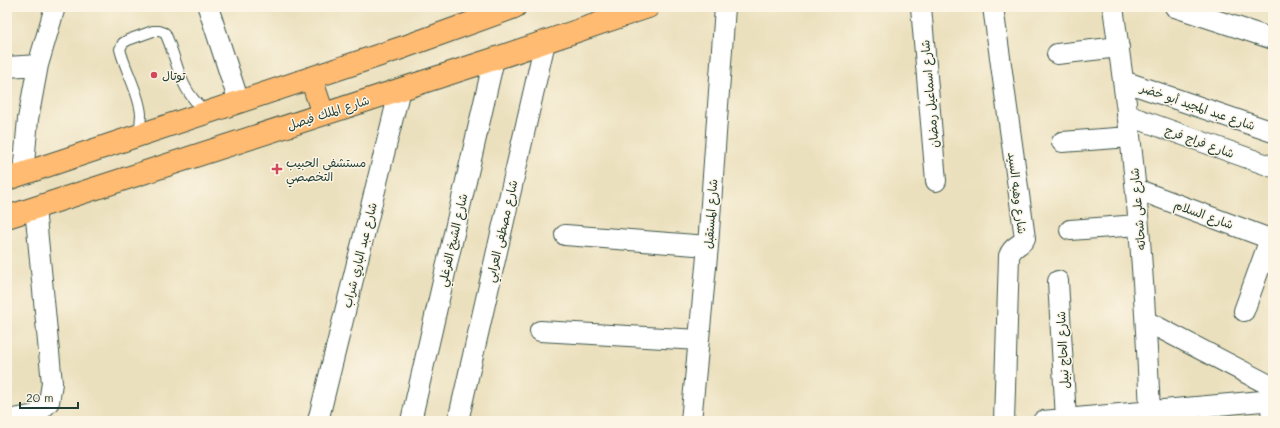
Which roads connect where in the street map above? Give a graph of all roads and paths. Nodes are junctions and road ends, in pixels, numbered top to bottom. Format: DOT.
graph roads {
  1 [pos="56,7"];
  2 [pos="208,7"];
  3 [pos="515,7"];
  4 [pos="648,7"];
  5 [pos="725,7"];
  6 [pos="921,7"];
  7 [pos="993,7"];
  8 [pos="1113,7"];
  9 [pos="1175,7"];
  10 [pos="1273,39"];
  11 [pos="545,42"];
  12 [pos="1119,48"];
  13 [pos="1058,54"];
  14 [pos="494,59"];
  15 [pos="38,65"];
  16 [pos="7,67"];
  17 [pos="311,78"];
  18 [pos="1123,81"];
  19 [pos="400,89"];
  20 [pos="239,102"];
  21 [pos="208,112"];
  22 [pos="322,114"];
  23 [pos="1127,115"];
  24 [pos="1273,132"];
  25 [pos="138,135"];
  26 [pos="1130,137"];
  27 [pos="1062,142"];
  28 [pos="1273,168"];
  29 [pos="15,176"];
  30 [pos="936,180"];
  31 [pos="1136,189"];
  32 [pos="35,208"];
  33 [pos="7,217"];
  34 [pos="1138,225"];
  35 [pos="1070,230"];
  36 [pos="565,235"];
  37 [pos="1271,239"];
  38 [pos="708,246"];
  39 [pos="1058,281"];
  40 [pos="1244,311"];
  41 [pos="1146,321"];
  42 [pos="540,331"];
  43 [pos="699,340"];
  44 [pos="1273,396"];
  45 [pos="1150,412"];
  46 [pos="1196,414"];
  47 [pos="1108,418"];
  48 [pos="1066,419"];
  49 [pos="7,420"];
  50 [pos="318,421"];
  51 [pos="411,421"];
  52 [pos="458,421"];
  53 [pos="691,421"];
  54 [pos="1004,421"];
  55 [pos="1043,421"];
  56 [pos="1271,421"];
  1 -- 15 [label="street"];
  2 -- 20 [label="street"];
  3 -- 17 [label="main road"];
  4 -- 11 [label="main road, شارع الملك فيصل"];
  5 -- 38 [label="street, شارع المستقبل"];
  6 -- 30 [label="street, شارع اسماعيل رمضان"];
  7 -- 54 [label="street, شارع وهبه السيد"];
  8 -- 12 [label="street, شارع على شحاته"];
  9 -- 10 [label="street"];
  11 -- 14 [label="main road, شارع الملك فيصل"];
  11 -- 52 [label="street, شارع مصطفى العرابي"];
  12 -- 13 [label="street"];
  12 -- 18 [label="street, شارع على شحاته"];
  14 -- 19 [label="main road, شارع الملك فيصل"];
  14 -- 51 [label="street, شارع الشيخ الفرغلي"];
  15 -- 16 [label="street"];
  15 -- 29 [label="street"];
  17 -- 20 [label="main road"];
  17 -- 22 [label="main road"];
  18 -- 23 [label="street, شارع على شحاته"];
  18 -- 24 [label="street, شارع عبد المجيد أبو خضر"];
  19 -- 22 [label="main road, شارع الملك فيصل"];
  19 -- 50 [label="street, شارع عبد الباري شراب"];
  20 -- 21 [label="main road"];
  21 -- 25 [label="main road"];
  21 -- 25 [label="lane"];
  22 -- 32 [label="main road, شارع الملك فيصل"];
  23 -- 26 [label="street, شارع على شحاته"];
  23 -- 28 [label="street, شارع فراج فرج"];
  25 -- 29 [label="main road"];
  26 -- 27 [label="street"];
  26 -- 31 [label="street, شارع على شحاته"];
  31 -- 34 [label="street, شارع على شحاته"];
  31 -- 37 [label="street, شارع السلام"];
  32 -- 33 [label="main road, شارع الملك فيصل"];
  32 -- 49 [label="street"];
  34 -- 35 [label="street"];
  34 -- 41 [label="street, شارع على شحاته"];
  36 -- 38 [label="street"];
  37 -- 40 [label="street"];
  38 -- 43 [label="street, شارع المستقبل"];
  39 -- 48 [label="street, شارع الحاج نبيل"];
  41 -- 44 [label="street"];
  41 -- 45 [label="street, شارع على شحاته"];
  42 -- 43 [label="street"];
  43 -- 53 [label="street, شارع المستقبل"];
  44 -- 46 [label="street"];
  44 -- 56 [label="street"];
  45 -- 46 [label="street"];
  45 -- 47 [label="street"];
  47 -- 48 [label="street"];
  48 -- 55 [label="street"];
}
